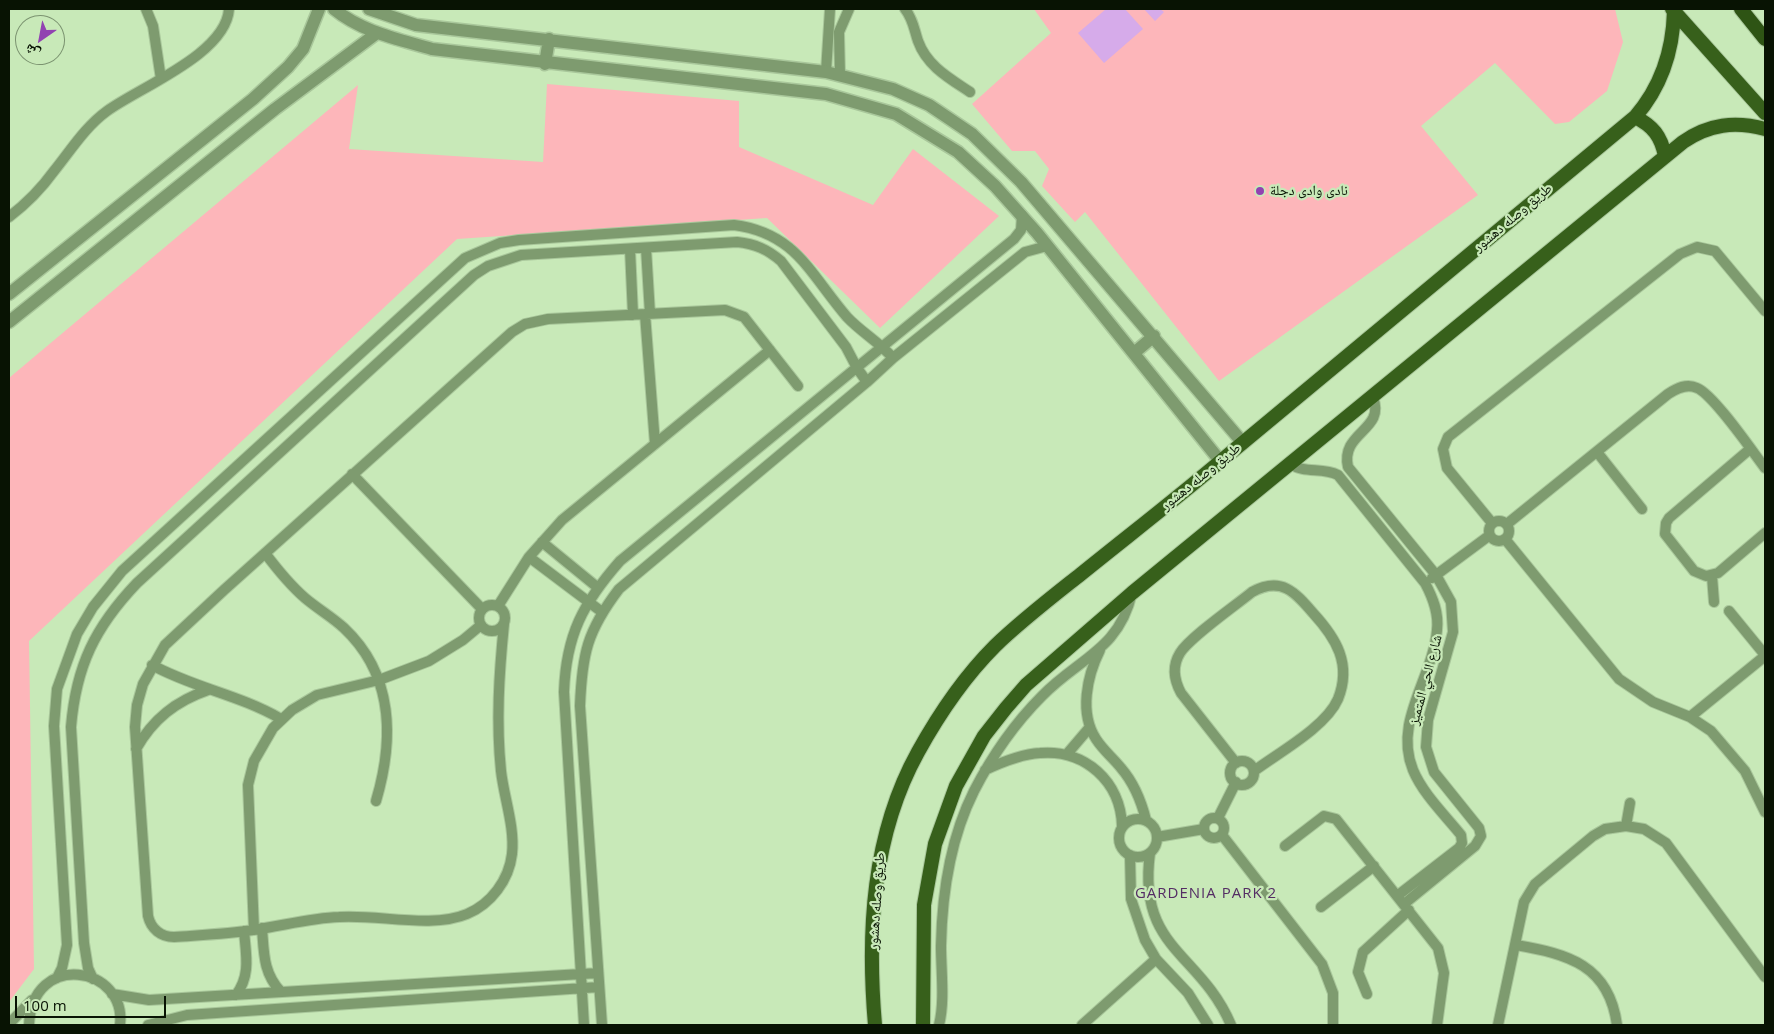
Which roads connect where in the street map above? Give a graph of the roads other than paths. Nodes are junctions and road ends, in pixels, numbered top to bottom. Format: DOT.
graph roads {
  1 [pos="146,9"];
  2 [pos="229,9"];
  3 [pos="320,9"];
  4 [pos="334,9"];
  5 [pos="369,9"];
  6 [pos="830,9"];
  7 [pos="849,9"];
  8 [pos="906,9"];
  9 [pos="1742,9"];
  10 [pos="1673,10"];
  11 [pos="377,33"];
  12 [pos="1765,38"];
  13 [pos="549,39"];
  14 [pos="545,64"];
  15 [pos="826,72"];
  16 [pos="840,75"];
  17 [pos="161,79"];
  18 [pos="970,92"];
  19 [pos="826,94"];
  20 [pos="840,97"];
  21 [pos="1765,113"];
  22 [pos="1636,117"];
  23 [pos="1765,129"];
  24 [pos="1664,156"];
  25 [pos="1022,216"];
  26 [pos="9,217"];
  27 [pos="1047,246"];
  28 [pos="646,248"];
  29 [pos="630,249"];
  30 [pos="9,294"];
  31 [pos="1765,311"];
  32 [pos="632,314"];
  33 [pos="648,314"];
  34 [pos="9,322"];
  35 [pos="1154,336"];
  36 [pos="882,346"];
  37 [pos="770,350"];
  38 [pos="1134,353"];
  39 [pos="893,358"];
  40 [pos="856,368"];
  41 [pos="867,382"];
  42 [pos="798,386"];
  43 [pos="1373,398"];
  44 [pos="1243,443"];
  45 [pos="655,444"];
  46 [pos="1750,449"];
  47 [pos="1597,452"];
  48 [pos="1221,462"];
  49 [pos="1292,464"];
  50 [pos="1348,467"];
  51 [pos="1765,468"];
  52 [pos="352,474"];
  53 [pos="1338,475"];
  54 [pos="1642,509"];
  55 [pos="1492,523"];
  56 [pos="1507,524"];
  57 [pos="1765,533"];
  58 [pos="1490,535"];
  59 [pos="1505,539"];
  60 [pos="542,542"];
  61 [pos="265,553"];
  62 [pos="530,557"];
  63 [pos="1436,574"];
  64 [pos="1712,576"];
  65 [pos="1425,583"];
  66 [pos="597,587"];
  67 [pos="1132,593"];
  68 [pos="1714,602"];
  69 [pos="587,603"];
  70 [pos="498,606"];
  71 [pos="482,609"];
  72 [pos="602,612"];
  73 [pos="1729,612"];
  74 [pos="504,624"];
  75 [pos="481,625"];
  76 [pos="1100,650"];
  77 [pos="1765,655"];
  78 [pos="152,665"];
  79 [pos="1427,667"];
  80 [pos="1443,671"];
  81 [pos="379,680"];
  82 [pos="208,690"];
  83 [pos="1690,717"];
  84 [pos="281,719"];
  85 [pos="1090,727"];
  86 [pos="136,748"];
  87 [pos="1067,754"];
  88 [pos="1236,763"];
  89 [pos="985,770"];
  90 [pos="1254,771"];
  91 [pos="1236,782"];
  92 [pos="376,801"];
  93 [pos="1630,803"];
  94 [pos="1765,812"];
  95 [pos="1218,818"];
  96 [pos="1146,820"];
  97 [pos="1122,826"];
  98 [pos="1626,826"];
  99 [pos="1204,829"];
  100 [pos="1222,835"];
  101 [pos="1157,837"];
  102 [pos="1285,846"];
  103 [pos="1150,853"];
  104 [pos="1130,855"];
  105 [pos="1374,866"];
  106 [pos="1431,876"];
  107 [pos="1403,903"];
  108 [pos="1321,907"];
  109 [pos="253,930"];
  110 [pos="1516,945"];
  111 [pos="1156,959"];
  112 [pos="598,973"];
  113 [pos="581,974"];
  114 [pos="1765,977"];
  115 [pos="57,978"];
  116 [pos="93,978"];
  117 [pos="600,987"];
  118 [pos="582,988"];
  119 [pos="281,992"];
  120 [pos="112,994"];
  121 [pos="1367,994"];
  122 [pos="236,995"];
  123 [pos="33,1000"];
  124 [pos="9,1024"];
  125 [pos="29,1025"];
  126 [pos="120,1025"];
  127 [pos="148,1025"];
  128 [pos="584,1025"];
  129 [pos="602,1025"];
  130 [pos="875,1025"];
  131 [pos="923,1025"];
  132 [pos="939,1025"];
  133 [pos="1082,1025"];
  134 [pos="1208,1025"];
  135 [pos="1231,1025"];
  136 [pos="1334,1025"];
  137 [pos="1437,1025"];
  138 [pos="1498,1025"];
  139 [pos="1618,1025"];
  1 -- 17 [label="street"];
  2 -- 17 [label="street"];
  3 -- 30 [label="street"];
  4 -- 11 [label="street"];
  5 -- 13 [label="street"];
  6 -- 15 [label="street"];
  7 -- 16 [label="street"];
  8 -- 18 [label="street"];
  9 -- 12 [label="highway"];
  10 -- 21 [label="main road"];
  10 -- 22 [label="main road, طريق وصله دهشور"];
  11 -- 14 [label="street"];
  11 -- 34 [label="street"];
  13 -- 14 [label="street"];
  13 -- 15 [label="street"];
  14 -- 19 [label="street"];
  15 -- 16 [label="street"];
  15 -- 19 [label="street"];
  16 -- 20 [label="street"];
  16 -- 35 [label="street"];
  17 -- 26 [label="street"];
  19 -- 20 [label="street"];
  20 -- 25 [label="street"];
  22 -- 24 [label="main road"];
  22 -- 44 [label="main road, طريق وصله دهشور"];
  23 -- 24 [label="main road"];
  24 -- 43 [label="main road"];
  25 -- 27 [label="street"];
  25 -- 36 [label="street"];
  27 -- 38 [label="street"];
  27 -- 39 [label="street"];
  28 -- 29 [label="street"];
  28 -- 33 [label="street"];
  28 -- 40 [label="street"];
  29 -- 32 [label="street"];
  29 -- 116 [label="street"];
  31 -- 55 [label="street"];
  32 -- 33 [label="street"];
  32 -- 52 [label="street"];
  33 -- 37 [label="street"];
  33 -- 45 [label="street"];
  35 -- 38 [label="street"];
  35 -- 44 [label="street"];
  36 -- 39 [label="street"];
  36 -- 40 [label="street"];
  36 -- 115 [label="street"];
  37 -- 42 [label="street"];
  37 -- 45 [label="street"];
  38 -- 48 [label="street"];
  39 -- 41 [label="street"];
  40 -- 41 [label="street"];
  40 -- 66 [label="street"];
  41 -- 72 [label="street"];
  43 -- 49 [label="main road"];
  43 -- 50 [label="street"];
  44 -- 48 [label="main road, طريق وصله دهشور"];
  45 -- 60 [label="street"];
  46 -- 47 [label="street"];
  46 -- 51 [label="street"];
  46 -- 64 [label="street"];
  47 -- 54 [label="street"];
  47 -- 56 [label="street"];
  48 -- 130 [label="main road, طريق وصله دهشور"];
  49 -- 53 [label="street"];
  49 -- 67 [label="main road"];
  50 -- 53 [label="street"];
  50 -- 63 [label="street, شارع الحي المتميز"];
  52 -- 61 [label="street"];
  52 -- 71 [label="street"];
  53 -- 65 [label="street, شارع الحي المتميز"];
  55 -- 56 [label="street"];
  55 -- 58 [label="street"];
  56 -- 59 [label="street"];
  57 -- 64 [label="street"];
  58 -- 59 [label="street"];
  58 -- 63 [label="street"];
  59 -- 83 [label="street"];
  60 -- 62 [label="street"];
  60 -- 66 [label="street"];
  61 -- 78 [label="street"];
  61 -- 81 [label="street"];
  62 -- 69 [label="street"];
  62 -- 70 [label="street"];
  63 -- 65 [label="street"];
  63 -- 80 [label="street, شارع الحي المتميز"];
  64 -- 68 [label="street"];
  65 -- 79 [label="street, شارع الحي المتميز"];
  66 -- 69 [label="street"];
  67 -- 76 [label="street"];
  67 -- 131 [label="main road"];
  69 -- 72 [label="street"];
  69 -- 113 [label="street"];
  70 -- 71 [label="street"];
  70 -- 74 [label="street"];
  71 -- 75 [label="street"];
  72 -- 112 [label="street"];
  73 -- 77 [label="street"];
  74 -- 75 [label="street"];
  74 -- 109 [label="street"];
  75 -- 81 [label="street"];
  76 -- 85 [label="street"];
  76 -- 89 [label="street"];
  77 -- 83 [label="street"];
  78 -- 82 [label="street"];
  78 -- 86 [label="street"];
  79 -- 80 [label="street"];
  79 -- 106 [label="street, شارع الحي المتميز"];
  80 -- 106 [label="street, شارع الحي المتميز"];
  81 -- 84 [label="street"];
  81 -- 92 [label="street"];
  82 -- 84 [label="street"];
  82 -- 86 [label="street"];
  83 -- 94 [label="street"];
  84 -- 109 [label="street"];
  85 -- 87 [label="street"];
  85 -- 96 [label="street"];
  86 -- 109 [label="street"];
  87 -- 89 [label="street"];
  87 -- 97 [label="street"];
  88 -- 90 [label="street"];
  88 -- 90 [label="street"];
  88 -- 91 [label="street"];
  89 -- 132 [label="street"];
  90 -- 91 [label="street"];
  91 -- 95 [label="street"];
  93 -- 98 [label="street"];
  95 -- 99 [label="street"];
  95 -- 100 [label="street"];
  96 -- 97 [label="street"];
  96 -- 101 [label="street"];
  97 -- 104 [label="street"];
  98 -- 110 [label="street"];
  98 -- 114 [label="street"];
  99 -- 100 [label="street"];
  99 -- 101 [label="street"];
  100 -- 136 [label="street"];
  101 -- 103 [label="street"];
  102 -- 105 [label="street"];
  103 -- 104 [label="street"];
  103 -- 135 [label="street"];
  104 -- 111 [label="street"];
  105 -- 107 [label="street"];
  105 -- 108 [label="street"];
  106 -- 107 [label="street, شارع الحي المتميز"];
  107 -- 121 [label="street, شارع الحي المتميز"];
  107 -- 137 [label="street"];
  109 -- 119 [label="street"];
  109 -- 122 [label="street"];
  110 -- 138 [label="street"];
  110 -- 139 [label="street"];
  111 -- 133 [label="street"];
  111 -- 134 [label="street"];
  112 -- 113 [label="street"];
  112 -- 117 [label="street"];
  113 -- 118 [label="street"];
  113 -- 119 [label="street"];
  115 -- 116 [label="street"];
  115 -- 123 [label="street"];
  116 -- 120 [label="street"];
  117 -- 118 [label="street"];
  117 -- 129 [label="street"];
  118 -- 127 [label="street"];
  118 -- 128 [label="street"];
  119 -- 122 [label="street"];
  120 -- 122 [label="street"];
  120 -- 126 [label="street"];
  123 -- 124 [label="street"];
  123 -- 125 [label="street"];
}
